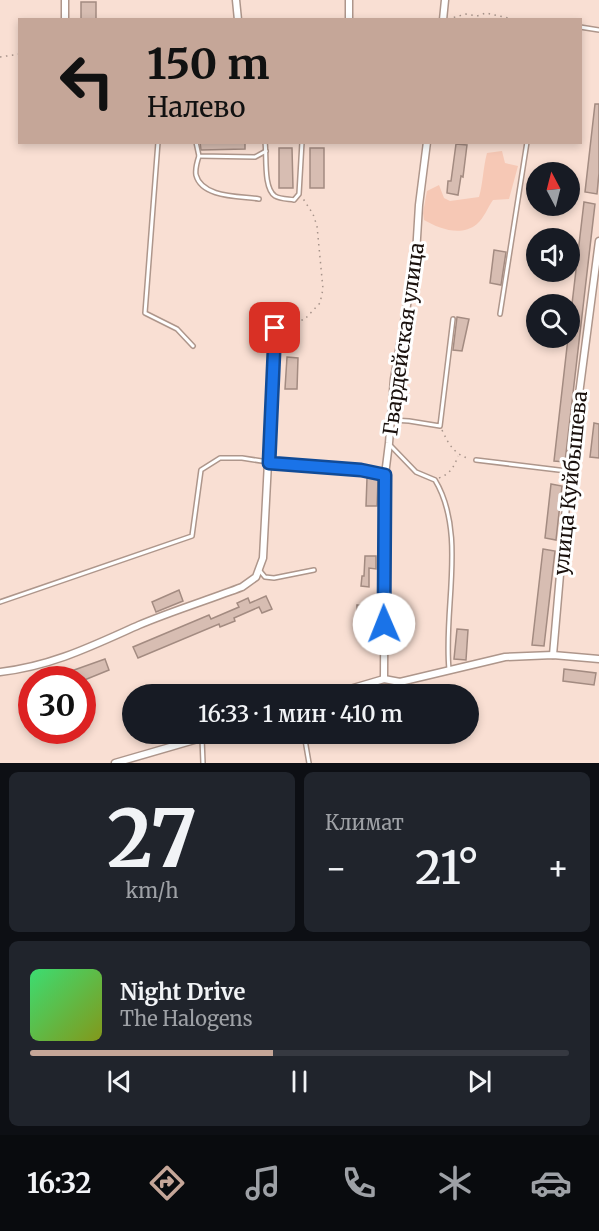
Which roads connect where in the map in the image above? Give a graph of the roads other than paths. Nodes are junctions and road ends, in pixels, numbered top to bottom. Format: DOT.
graph roads {
  1 [pos="66,0"];
  2 [pos="236,0"];
  3 [pos="349,0"];
  4 [pos="445,0"];
  5 [pos="65,18"];
  6 [pos="238,18"];
  7 [pos="349,18"];
  8 [pos="444,18"];
  9 [pos="582,27"];
  10 [pos="599,30"];
  11 [pos="158,144"];
  12 [pos="196,144"];
  13 [pos="265,144"];
  14 [pos="302,144"];
  15 [pos="427,144"];
  16 [pos="527,144"];
  17 [pos="266,151"];
  18 [pos="199,156"];
  19 [pos="259,199"];
  20 [pos="599,241"];
  21 [pos="500,314"];
  22 [pos="453,319"];
  23 [pos="275,328"];
  24 [pos="193,346"];
  25 [pos="390,420"];
  26 [pos="389,443"];
  27 [pos="476,460"];
  28 [pos="269,463"];
  29 [pos="569,471"];
  30 [pos="385,475"];
  31 [pos="258,570"];
  32 [pos="314,570"];
  33 [pos="0,602"];
  34 [pos="553,655"];
  35 [pos="599,659"];
  36 [pos="0,672"];
  37 [pos="449,672"];
  38 [pos="384,679"];
  39 [pos="367,684"];
  40 [pos="179,744"];
  41 [pos="202,744"];
  42 [pos="306,744"];
  43 [pos="115,763"];
  44 [pos="203,763"];
  45 [pos="309,763"];
  1 -- 5 [label="street"];
  2 -- 6 [label="street"];
  3 -- 7 [label="street"];
  4 -- 8 [label="street"];
  9 -- 10 [label="lane"];
  11 -- 24 [label="lane"];
  12 -- 18 [label="lane"];
  13 -- 17 [label="lane"];
  14 -- 17 [label="lane"];
  15 -- 25 [label="street, Гвардейская улица"];
  16 -- 21 [label="lane"];
  17 -- 18 [label="lane"];
  18 -- 19 [label="lane"];
  20 -- 29 [label="street, улица Куйбышева"];
  22 -- 25 [label="lane"];
  23 -- 28 [label="street"];
  25 -- 26 [label="street, Гвардейская улица"];
  26 -- 30 [label="street, Гвардейская улица"];
  26 -- 37 [label="lane"];
  27 -- 29 [label="lane"];
  28 -- 30 [label="street"];
  28 -- 31 [label="street"];
  28 -- 33 [label="lane"];
  29 -- 34 [label="street, улица Куйбышева"];
  30 -- 38 [label="street, Гвардейская улица"];
  31 -- 32 [label="lane"];
  31 -- 36 [label="street"];
  34 -- 35 [label="street"];
  34 -- 37 [label="street"];
  37 -- 38 [label="street"];
  38 -- 39 [label="street"];
  40 -- 43 [label="street"];
  41 -- 44 [label="lane"];
  42 -- 45 [label="lane"];
}
